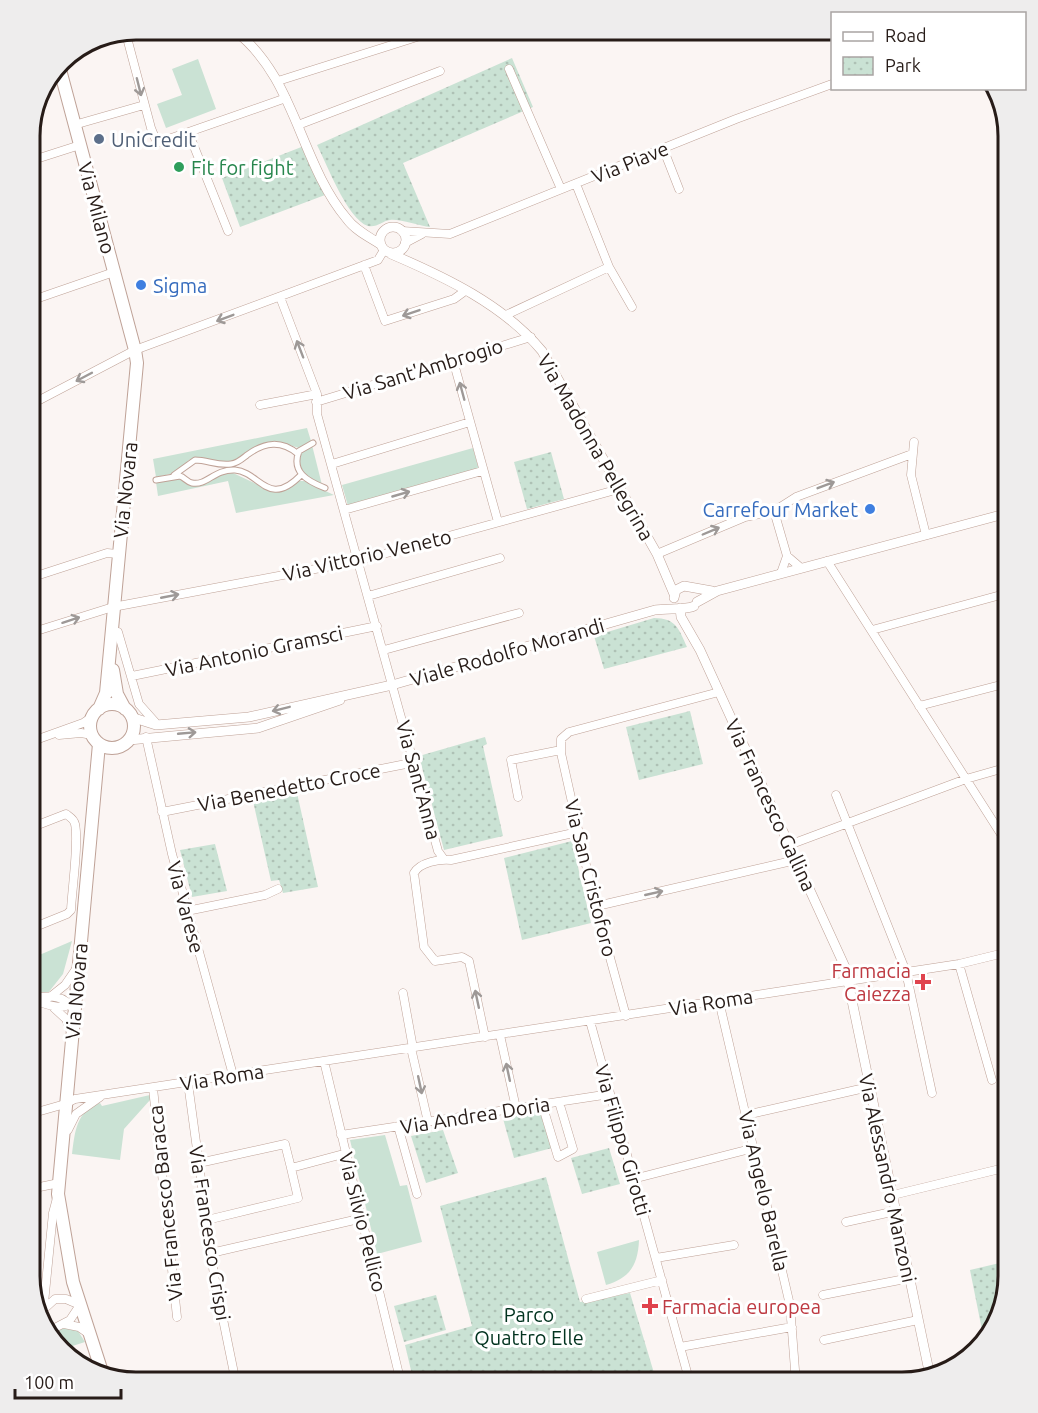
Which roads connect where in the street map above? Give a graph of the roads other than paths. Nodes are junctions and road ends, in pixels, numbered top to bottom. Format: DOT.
graph roads {
  1 [pos="128,41"];
  2 [pos="246,41"];
  3 [pos="404,41"];
  4 [pos="509,69"];
  5 [pos="440,71"];
  6 [pos="61,77"];
  7 [pos="278,81"];
  8 [pos="831,84"];
  9 [pos="286,98"];
  10 [pos="144,105"];
  11 [pos="74,125"];
  12 [pos="298,125"];
  13 [pos="189,134"];
  14 [pos="80,145"];
  15 [pos="663,148"];
  16 [pos="41,157"];
  17 [pos="576,184"];
  18 [pos="561,189"];
  19 [pos="679,189"];
  20 [pos="228,231"];
  21 [pos="402,231"];
  22 [pos="426,232"];
  23 [pos="364,233"];
  24 [pos="382,233"];
  25 [pos="405,244"];
  26 [pos="385,249"];
  27 [pos="364,265"];
  28 [pos="414,265"];
  29 [pos="609,267"];
  30 [pos="114,272"];
  31 [pos="465,291"];
  32 [pos="41,297"];
  33 [pos="280,297"];
  34 [pos="632,308"];
  35 [pos="506,315"];
  36 [pos="531,337"];
  37 [pos="135,350"];
  38 [pos="453,360"];
  39 [pos="316,398"];
  40 [pos="41,399"];
  41 [pos="260,405"];
  42 [pos="470,422"];
  43 [pos="312,442"];
  44 [pos="914,442"];
  45 [pos="298,454"];
  46 [pos="912,454"];
  47 [pos="244,458"];
  48 [pos="332,464"];
  49 [pos="482,471"];
  50 [pos="244,473"];
  51 [pos="301,475"];
  52 [pos="172,476"];
  53 [pos="156,480"];
  54 [pos="325,488"];
  55 [pos="619,489"];
  56 [pos="344,510"];
  57 [pos="774,511"];
  58 [pos="998,516"];
  59 [pos="498,522"];
  60 [pos="926,535"];
  61 [pos="118,554"];
  62 [pos="657,554"];
  63 [pos="787,556"];
  64 [pos="500,558"];
  65 [pos="358,561"];
  66 [pos="827,561"];
  67 [pos="801,568"];
  68 [pos="781,573"];
  69 [pos="41,574"];
  70 [pos="667,574"];
  71 [pos="689,587"];
  72 [pos="717,591"];
  73 [pos="368,596"];
  74 [pos="674,596"];
  75 [pos="998,596"];
  76 [pos="696,604"];
  77 [pos="113,607"];
  78 [pos="679,608"];
  79 [pos="655,610"];
  80 [pos="519,613"];
  81 [pos="377,626"];
  82 [pos="41,630"];
  83 [pos="872,630"];
  84 [pos="115,631"];
  85 [pos="689,631"];
  86 [pos="124,645"];
  87 [pos="384,650"];
  88 [pos="112,655"];
  89 [pos="132,676"];
  90 [pos="392,685"];
  91 [pos="998,686"];
  92 [pos="359,692"];
  93 [pos="719,692"];
  94 [pos="919,706"];
  95 [pos="131,710"];
  96 [pos="95,713"];
  97 [pos="162,724"];
  98 [pos="146,737"];
  99 [pos="45,738"];
  100 [pos="41,739"];
  101 [pos="95,740"];
  102 [pos="129,740"];
  103 [pos="115,748"];
  104 [pos="561,750"];
  105 [pos="416,762"];
  106 [pos="998,770"];
  107 [pos="966,779"];
  108 [pos="95,789"];
  109 [pos="836,795"];
  110 [pos="518,797"];
  111 [pos="162,812"];
  112 [pos="847,823"];
  113 [pos="41,824"];
  114 [pos="998,829"];
  115 [pos="579,832"];
  116 [pos="789,845"];
  117 [pos="75,857"];
  118 [pos="443,858"];
  119 [pos="796,860"];
  120 [pos="88,862"];
  121 [pos="278,889"];
  122 [pos="597,906"];
  123 [pos="187,911"];
  124 [pos="41,925"];
  125 [pos="998,954"];
  126 [pos="79,962"];
  127 [pos="959,964"];
  128 [pos="906,972"];
  129 [pos="847,981"];
  130 [pos="403,993"];
  131 [pos="41,1000"];
  132 [pos="50,1001"];
  133 [pos="719,1001"];
  134 [pos="74,1005"];
  135 [pos="626,1016"];
  136 [pos="590,1021"];
  137 [pos="73,1035"];
  138 [pos="500,1035"];
  139 [pos="485,1037"];
  140 [pos="412,1048"];
  141 [pos="324,1061"];
  142 [pos="68,1074"];
  143 [pos="233,1075"];
  144 [pos="992,1080"];
  145 [pos="188,1083"];
  146 [pos="869,1087"];
  147 [pos="153,1088"];
  148 [pos="932,1093"];
  149 [pos="610,1094"];
  150 [pos="87,1100"];
  151 [pos="560,1102"];
  152 [pos="65,1104"];
  153 [pos="542,1104"];
  154 [pos="516,1108"];
  155 [pos="41,1111"];
  156 [pos="746,1114"];
  157 [pos="428,1122"];
  158 [pos="398,1126"];
  159 [pos="341,1135"];
  160 [pos="62,1146"];
  161 [pos="754,1148"];
  162 [pos="347,1153"];
  163 [pos="199,1163"];
  164 [pos="291,1168"];
  165 [pos="998,1169"];
  166 [pos="633,1179"];
  167 [pos="59,1188"];
  168 [pos="41,1189"];
  169 [pos="417,1194"];
  170 [pos="893,1195"];
  171 [pos="896,1211"];
  172 [pos="363,1218"];
  173 [pos="207,1220"];
  174 [pos="846,1222"];
  175 [pos="734,1245"];
  176 [pos="211,1252"];
  177 [pos="656,1258"];
  178 [pos="910,1278"];
  179 [pos="662,1280"];
  180 [pos="823,1295"];
  181 [pos="586,1299"];
  182 [pos="45,1304"];
  183 [pos="80,1305"];
  184 [pos="46,1308"];
  185 [pos="177,1317"];
  186 [pos="51,1320"];
  187 [pos="918,1320"];
  188 [pos="60,1325"];
  189 [pos="792,1327"];
  190 [pos="55,1328"];
  191 [pos="89,1334"];
  192 [pos="824,1340"];
  193 [pos="680,1347"];
  194 [pos="100,1365"];
  195 [pos="928,1368"];
  196 [pos="234,1372"];
  197 [pos="398,1372"];
  198 [pos="687,1372"];
  199 [pos="795,1372"];
  1 -- 10 [label="street, one-way"];
  2 -- 7 [label="street, Via Madonna Pellegrina"];
  3 -- 7 [label="street"];
  4 -- 18 [label="street"];
  5 -- 12 [label="street"];
  6 -- 11 [label="main road, Via Milano"];
  7 -- 9 [label="street, Via Madonna Pellegrina"];
  8 -- 15 [label="street, Via Piave"];
  9 -- 12 [label="street, Via Madonna Pellegrina"];
  9 -- 13 [label="street"];
  10 -- 11 [label="street"];
  10 -- 13 [label="street"];
  11 -- 14 [label="main road, Via Milano"];
  12 -- 23 [label="street, Via Madonna Pellegrina"];
  13 -- 20 [label="street"];
  14 -- 16 [label="street"];
  14 -- 30 [label="main road, Via Milano"];
  15 -- 17 [label="street, Via Piave"];
  15 -- 19 [label="street"];
  17 -- 18 [label="street, Via Piave"];
  17 -- 29 [label="street"];
  18 -- 22 [label="street, Via Piave"];
  21 -- 22 [label="street, Via Piave"];
  21 -- 24 [label="street"];
  21 -- 25 [label="street"];
  22 -- 25 [label="street, Via Piave"];
  23 -- 24 [label="street"];
  23 -- 26 [label="street, Via Madonna Pellegrina"];
  24 -- 26 [label="street"];
  25 -- 26 [label="street"];
  25 -- 28 [label="street"];
  26 -- 27 [label="street"];
  26 -- 28 [label="street, Via Madonna Pellegrina"];
  31 -- 27 [label="street, one-way"];
  27 -- 33 [label="street"];
  28 -- 31 [label="street, Via Madonna Pellegrina"];
  29 -- 34 [label="street"];
  29 -- 35 [label="street"];
  30 -- 32 [label="street"];
  30 -- 37 [label="main road, Via Milano"];
  31 -- 35 [label="street, Via Madonna Pellegrina"];
  33 -- 37 [label="street, one-way"];
  39 -- 33 [label="street, Via Sant'Anna, one-way"];
  35 -- 36 [label="street, Via Madonna Pellegrina"];
  36 -- 38 [label="street, Via Sant'Ambrogio"];
  36 -- 55 [label="street, Via Madonna Pellegrina"];
  37 -- 40 [label="street, one-way"];
  37 -- 61 [label="main road, Via Novara"];
  38 -- 39 [label="street, Via Sant'Ambrogio"];
  42 -- 38 [label="street, one-way"];
  39 -- 41 [label="street"];
  39 -- 48 [label="street, Via Sant'Anna"];
  42 -- 48 [label="street"];
  42 -- 49 [label="street"];
  43 -- 45 [label="street"];
  44 -- 46 [label="street"];
  45 -- 47 [label="street"];
  45 -- 51 [label="street"];
  57 -- 46 [label="street, Via Madonna Pellegrina, one-way"];
  46 -- 60 [label="street"];
  47 -- 50 [label="street"];
  47 -- 52 [label="street"];
  48 -- 56 [label="street, Via Sant'Anna"];
  56 -- 49 [label="street, one-way"];
  49 -- 59 [label="street"];
  50 -- 51 [label="street"];
  50 -- 52 [label="street"];
  51 -- 54 [label="street"];
  52 -- 53 [label="street"];
  55 -- 59 [label="street, Via Vittorio Veneto"];
  55 -- 62 [label="street, Via Madonna Pellegrina"];
  56 -- 65 [label="street, Via Sant'Anna"];
  62 -- 57 [label="street, Via Madonna Pellegrina, one-way"];
  57 -- 63 [label="street"];
  58 -- 60 [label="street"];
  59 -- 65 [label="street, Via Vittorio Veneto"];
  60 -- 66 [label="street"];
  61 -- 69 [label="street"];
  61 -- 77 [label="main road, Via Novara"];
  62 -- 70 [label="street, Via Madonna Pellegrina"];
  63 -- 67 [label="street"];
  63 -- 68 [label="street"];
  64 -- 73 [label="street"];
  65 -- 73 [label="street, Via Sant'Anna"];
  77 -- 65 [label="street, Via Vittorio Veneto, one-way"];
  66 -- 67 [label="street"];
  66 -- 83 [label="street"];
  67 -- 68 [label="street"];
  68 -- 72 [label="street"];
  70 -- 71 [label="street, Via Madonna Pellegrina"];
  70 -- 74 [label="street, Via Madonna Pellegrina"];
  71 -- 72 [label="street"];
  71 -- 74 [label="street"];
  71 -- 76 [label="street"];
  72 -- 76 [label="street"];
  73 -- 81 [label="street, Via Sant'Anna"];
  74 -- 78 [label="street"];
  74 -- 79 [label="street, Viale Rodolfo Morandi"];
  75 -- 83 [label="street"];
  76 -- 78 [label="street"];
  76 -- 85 [label="street"];
  82 -- 77 [label="street, Via Vittorio Veneto, one-way"];
  77 -- 84 [label="main road, Via Novara"];
  78 -- 79 [label="street, Viale Rodolfo Morandi"];
  78 -- 85 [label="street, Via Francesco Gallina"];
  79 -- 90 [label="street, Viale Rodolfo Morandi"];
  80 -- 87 [label="street"];
  81 -- 87 [label="street, Via Sant'Anna"];
  81 -- 89 [label="street, Via Antonio Gramsci"];
  83 -- 94 [label="street"];
  84 -- 86 [label="street"];
  84 -- 88 [label="main road, Via Novara"];
  84 -- 96 [label="main road, Via Novara"];
  85 -- 93 [label="street, Via Francesco Gallina"];
  86 -- 88 [label="street"];
  86 -- 89 [label="street"];
  87 -- 90 [label="street, Via Sant'Anna"];
  88 -- 95 [label="main road, Via Novara"];
  89 -- 95 [label="street"];
  90 -- 92 [label="street, Viale Rodolfo Morandi"];
  90 -- 105 [label="street, Via Sant'Anna"];
  91 -- 94 [label="street"];
  92 -- 97 [label="street, Viale Rodolfo Morandi, one-way"];
  98 -- 92 [label="street, Viale Rodolfo Morandi, one-way"];
  93 -- 104 [label="street, Via San Cristoforo"];
  93 -- 116 [label="street, Via Francesco Gallina"];
  94 -- 107 [label="street"];
  95 -- 96 [label="main road"];
  95 -- 97 [label="street"];
  95 -- 97 [label="street, Viale Rodolfo Morandi"];
  95 -- 102 [label="main road"];
  96 -- 99 [label="street"];
  96 -- 101 [label="main road"];
  98 -- 102 [label="street, Viale Rodolfo Morandi"];
  98 -- 111 [label="street, Via Varese"];
  99 -- 100 [label="street"];
  99 -- 101 [label="street"];
  101 -- 103 [label="main road"];
  101 -- 108 [label="main road, Via Novara"];
  102 -- 103 [label="main road"];
  103 -- 108 [label="main road, Via Novara"];
  104 -- 110 [label="street"];
  104 -- 115 [label="street, Via San Cristoforo"];
  105 -- 111 [label="street, Via Benedetto Croce"];
  105 -- 118 [label="street, Via Sant'Anna"];
  106 -- 107 [label="street"];
  107 -- 112 [label="street"];
  107 -- 114 [label="street"];
  108 -- 120 [label="main road, Via Novara"];
  109 -- 112 [label="street"];
  111 -- 123 [label="street, Via Varese"];
  112 -- 116 [label="street"];
  112 -- 128 [label="street"];
  113 -- 117 [label="street"];
  115 -- 118 [label="street"];
  115 -- 122 [label="street, Via San Cristoforo"];
  116 -- 119 [label="street, Via Francesco Gallina"];
  117 -- 120 [label="street"];
  117 -- 124 [label="street"];
  139 -- 118 [label="street, one-way"];
  122 -- 119 [label="street, one-way"];
  119 -- 129 [label="street, Via Francesco Gallina"];
  120 -- 126 [label="main road, Via Novara"];
  121 -- 123 [label="street"];
  122 -- 135 [label="street, Via San Cristoforo"];
  123 -- 143 [label="street, Via Varese"];
  125 -- 127 [label="street, Via Roma"];
  126 -- 132 [label="street"];
  126 -- 134 [label="main road, Via Novara"];
  127 -- 128 [label="street, Via Roma"];
  127 -- 144 [label="street"];
  128 -- 129 [label="street, Via Roma"];
  128 -- 148 [label="street"];
  129 -- 133 [label="street, Via Roma"];
  129 -- 146 [label="street, Via Alessandro Manzoni"];
  130 -- 140 [label="street"];
  131 -- 132 [label="street"];
  132 -- 134 [label="street"];
  132 -- 137 [label="street"];
  133 -- 135 [label="street, Via Roma"];
  133 -- 156 [label="street, Via Angelo Barella"];
  134 -- 137 [label="main road, Via Novara"];
  135 -- 136 [label="street, Via Roma"];
  136 -- 138 [label="street, Via Roma"];
  136 -- 149 [label="street, Via Filippo Girotti"];
  137 -- 142 [label="main road, Via Novara"];
  138 -- 139 [label="street, Via Roma"];
  154 -- 138 [label="street, one-way"];
  139 -- 140 [label="street, Via Roma"];
  140 -- 141 [label="street, Via Roma"];
  140 -- 157 [label="street, one-way"];
  141 -- 143 [label="street, Via Roma"];
  141 -- 159 [label="street, Via Silvio Pellico"];
  142 -- 150 [label="street"];
  142 -- 152 [label="main road, Via Novara"];
  143 -- 145 [label="street, Via Roma"];
  145 -- 147 [label="street, Via Roma"];
  145 -- 163 [label="street, Via Francesco Crispi"];
  146 -- 156 [label="street"];
  146 -- 170 [label="street, Via Alessandro Manzoni"];
  147 -- 150 [label="street, Via Roma"];
  147 -- 185 [label="street, Via Francesco Baracca"];
  149 -- 151 [label="street, Via Andrea Doria"];
  149 -- 166 [label="street, Via Filippo Girotti"];
  150 -- 152 [label="street, Via Roma"];
  150 -- 160 [label="street"];
  151 -- 153 [label="street, Via Andrea Doria"];
  151 -- 153 [label="street"];
  152 -- 155 [label="street, Via Roma"];
  152 -- 160 [label="main road, Via Novara"];
  153 -- 154 [label="street, Via Andrea Doria"];
  154 -- 157 [label="street, Via Andrea Doria"];
  156 -- 161 [label="street, Via Angelo Barella"];
  157 -- 158 [label="street, Via Andrea Doria"];
  158 -- 159 [label="street, Via Andrea Doria"];
  158 -- 169 [label="street"];
  159 -- 162 [label="street, Via Silvio Pellico"];
  160 -- 167 [label="main road, Via Novara"];
  161 -- 166 [label="street"];
  161 -- 189 [label="street, Via Angelo Barella"];
  162 -- 164 [label="street"];
  162 -- 172 [label="street, Via Silvio Pellico"];
  163 -- 164 [label="street"];
  163 -- 173 [label="street, Via Francesco Crispi"];
  164 -- 173 [label="street"];
  165 -- 170 [label="street"];
  166 -- 177 [label="street, Via Filippo Girotti"];
  167 -- 168 [label="street"];
  167 -- 182 [label="street"];
  167 -- 183 [label="main road, Via Novara"];
  170 -- 171 [label="street, Via Alessandro Manzoni"];
  171 -- 174 [label="street"];
  171 -- 178 [label="street, Via Alessandro Manzoni"];
  172 -- 176 [label="street"];
  172 -- 197 [label="street, Via Silvio Pellico"];
  173 -- 176 [label="street, Via Francesco Crispi"];
  175 -- 177 [label="street"];
  176 -- 196 [label="street, Via Francesco Crispi"];
  177 -- 179 [label="street, Via Filippo Girotti"];
  178 -- 180 [label="street"];
  178 -- 187 [label="street, Via Alessandro Manzoni"];
  179 -- 181 [label="street"];
  179 -- 193 [label="street, Via Filippo Girotti"];
  183 -- 184 [label="street"];
  183 -- 188 [label="street"];
  183 -- 191 [label="main road, Via Novara"];
  186 -- 188 [label="street"];
  187 -- 192 [label="street"];
  187 -- 195 [label="street, Via Alessandro Manzoni"];
  188 -- 190 [label="street"];
  188 -- 191 [label="street"];
  189 -- 193 [label="street"];
  189 -- 199 [label="street, Via Angelo Barella"];
  191 -- 194 [label="main road, Via Novara"];
  193 -- 198 [label="street, Via Filippo Girotti"];
}
